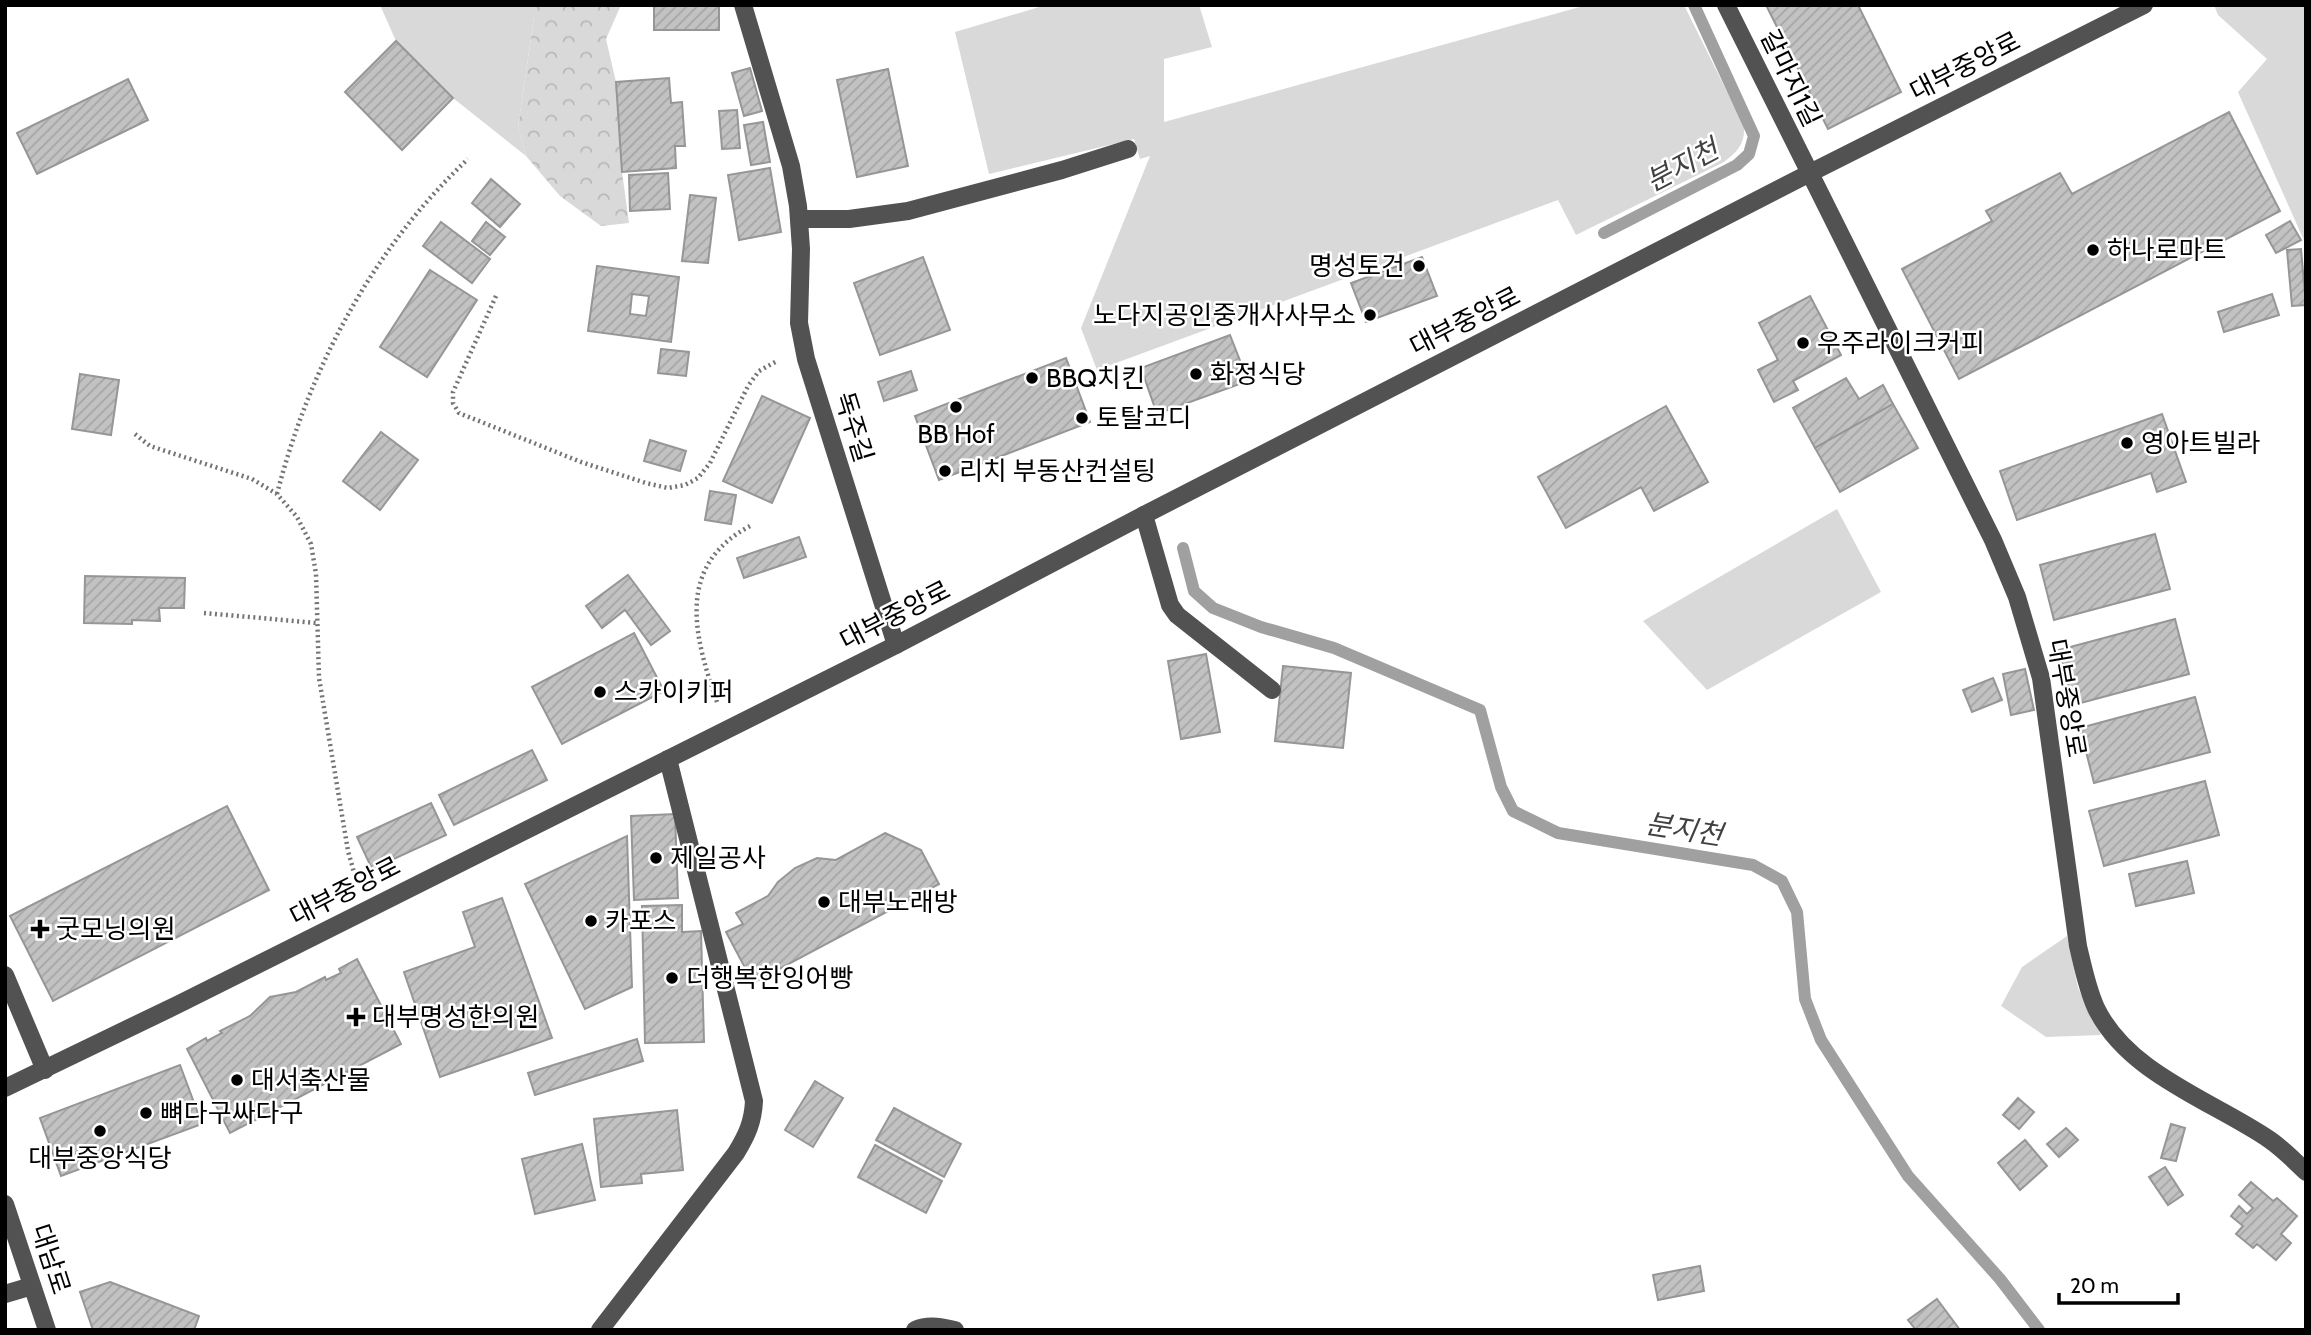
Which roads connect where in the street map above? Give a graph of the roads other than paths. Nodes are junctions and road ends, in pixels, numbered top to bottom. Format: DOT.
graph roads {
  1 [pos="743,5"];
  2 [pos="1726,5"];
  3 [pos="2144,5"];
  4 [pos="1128,149"];
  5 [pos="1810,173"];
  6 [pos="800,219"];
  7 [pos="1144,514"];
  8 [pos="896,645"];
  9 [pos="1272,690"];
  10 [pos="668,759"];
  11 [pos="5,975"];
  12 [pos="45,1070"];
  13 [pos="5,1088"];
  14 [pos="2306,1172"];
  15 [pos="5,1205"];
  16 [pos="32,1286"];
  17 [pos="5,1294"];
  18 [pos="47,1330"];
  19 [pos="600,1330"];
  20 [pos="915,1330"];
  21 [pos="955,1330"];
  1 -- 6 [label="street, 독주길"];
  2 -- 5 [label="street, 갈마지1길"];
  3 -- 5 [label="street, 대부중앙로"];
  4 -- 6 [label="street"];
  5 -- 7 [label="street, 대부중앙로"];
  5 -- 14 [label="street, 대부중앙로"];
  6 -- 8 [label="street, 독주길"];
  7 -- 8 [label="street, 대부중앙로"];
  7 -- 9 [label="street"];
  8 -- 10 [label="street, 대부중앙로"];
  10 -- 12 [label="street, 대부중앙로"];
  10 -- 19 [label="street"];
  11 -- 12 [label="street"];
  12 -- 13 [label="street, 대부중앙로"];
  15 -- 16 [label="street, 대남로"];
  16 -- 17 [label="street"];
  16 -- 18 [label="street, 대남로"];
  20 -- 21 [label="street"];
}
